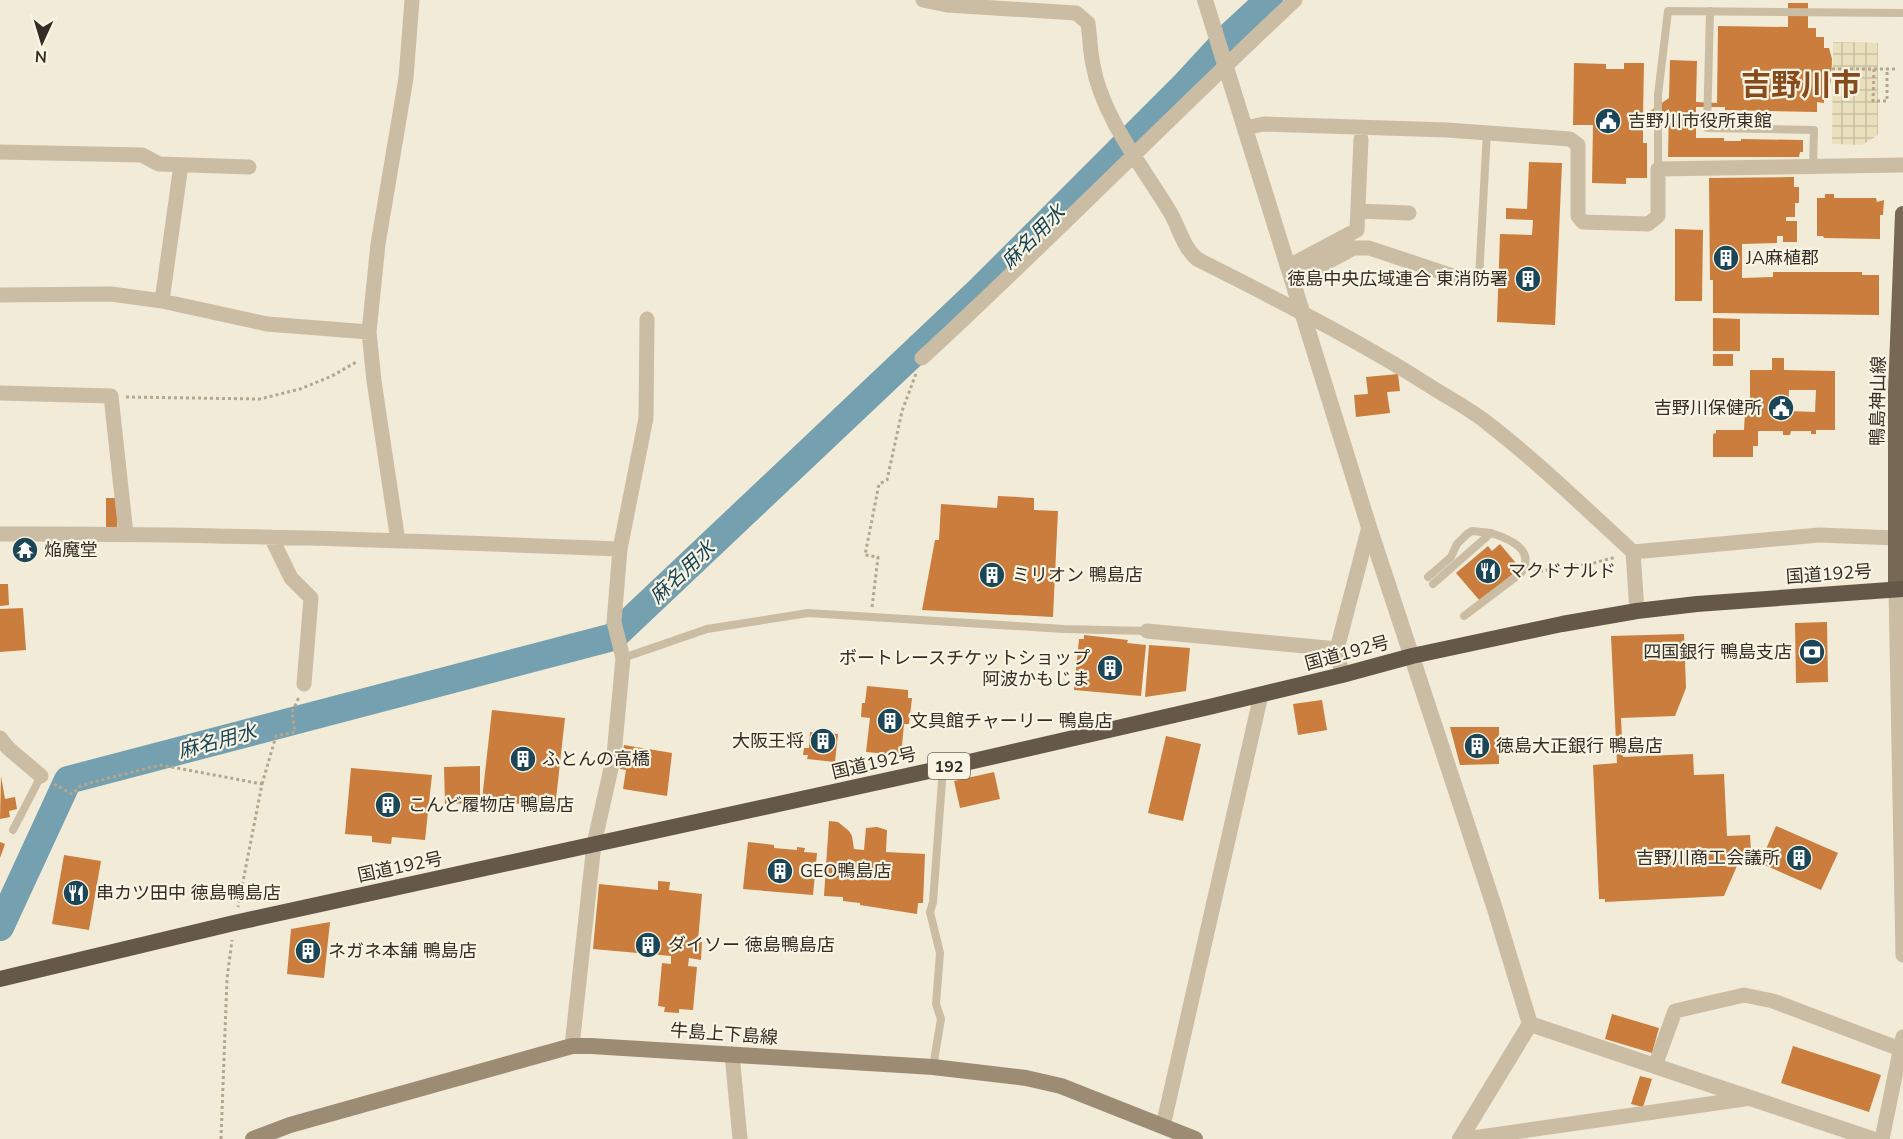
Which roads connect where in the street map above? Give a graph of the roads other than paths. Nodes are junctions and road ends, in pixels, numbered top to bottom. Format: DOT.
graph roads {
  1 [pos="412,0"];
  2 [pos="923,0"];
  3 [pos="1205,0"];
  4 [pos="1295,0"];
  5 [pos="1710,12"];
  6 [pos="1903,13"];
  7 [pos="1223,60"];
  8 [pos="1245,128"];
  9 [pos="1487,132"];
  10 [pos="1361,139"];
  11 [pos="0,153"];
  12 [pos="1133,153"];
  13 [pos="181,165"];
  14 [pos="1903,165"];
  15 [pos="1813,166"];
  16 [pos="249,167"];
  17 [pos="1658,169"];
  18 [pos="1358,211"];
  19 [pos="1409,213"];
  20 [pos="1903,214"];
  21 [pos="1291,273"];
  22 [pos="1456,277"];
  23 [pos="0,296"];
  24 [pos="162,301"];
  25 [pos="1302,312"];
  26 [pos="647,319"];
  27 [pos="369,332"];
  28 [pos="922,358"];
  29 [pos="0,393"];
  30 [pos="1369,527"];
  31 [pos="1491,533"];
  32 [pos="0,534"];
  33 [pos="126,534"];
  34 [pos="1899,534"];
  35 [pos="270,537"];
  36 [pos="398,541"];
  37 [pos="620,549"];
  38 [pos="1633,552"];
  39 [pos="1900,589"];
  40 [pos="1637,611"];
  41 [pos="1464,616"];
  42 [pos="1147,631"];
  43 [pos="1337,649"];
  44 [pos="621,650"];
  45 [pos="1412,656"];
  46 [pos="1342,675"];
  47 [pos="304,684"];
  48 [pos="1261,695"];
  49 [pos="0,738"];
  50 [pos="943,768"];
  51 [pos="41,776"];
  52 [pos="13,830"];
  53 [pos="594,844"];
  54 [pos="1903,955"];
  55 [pos="0,979"];
  56 [pos="1530,1024"];
  57 [pos="1902,1043"];
  58 [pos="572,1046"];
  59 [pos="732,1054"];
  60 [pos="1654,1066"];
  61 [pos="933,1067"];
  62 [pos="1751,1098"];
  63 [pos="1163,1126"];
  64 [pos="1565,1132"];
  65 [pos="253,1139"];
  66 [pos="740,1139"];
  67 [pos="1195,1139"];
  68 [pos="1460,1139"];
  69 [pos="1466,1139"];
  70 [pos="1872,1139"];
  71 [pos="1882,1139"];
  1 -- 27 [label="street"];
  2 -- 12 [label="street"];
  3 -- 7 [label="street"];
  4 -- 7 [label="street"];
  5 -- 6 [label="lane"];
  5 -- 15 [label="lane"];
  5 -- 17 [label="lane"];
  7 -- 8 [label="street"];
  7 -- 12 [label="street"];
  8 -- 9 [label="street"];
  8 -- 21 [label="street"];
  9 -- 17 [label="street"];
  9 -- 22 [label="lane"];
  10 -- 18 [label="street"];
  11 -- 13 [label="street"];
  12 -- 25 [label="street"];
  12 -- 28 [label="street"];
  13 -- 16 [label="street"];
  13 -- 24 [label="street"];
  14 -- 15 [label="street"];
  15 -- 17 [label="street"];
  18 -- 19 [label="street"];
  18 -- 21 [label="street"];
  20 -- 34 [label="main road, 鴨島神山線"];
  21 -- 22 [label="street"];
  21 -- 25 [label="street"];
  23 -- 24 [label="street"];
  24 -- 27 [label="street"];
  25 -- 30 [label="street"];
  25 -- 38 [label="street"];
  26 -- 37 [label="street"];
  27 -- 36 [label="street"];
  29 -- 33 [label="street"];
  30 -- 43 [label="street"];
  30 -- 45 [label="street"];
  31 -- 31 [label="lane"];
  31 -- 41 [label="lane"];
  32 -- 33 [label="street"];
  33 -- 35 [label="street"];
  34 -- 38 [label="street"];
  34 -- 39 [label="main road, 鴨島神山線"];
  35 -- 36 [label="street"];
  35 -- 47 [label="street"];
  36 -- 37 [label="street"];
  37 -- 44 [label="street"];
  38 -- 40 [label="street"];
  39 -- 40 [label="highway, 国道192号 / 192"];
  39 -- 54 [label="street"];
  40 -- 45 [label="highway, 国道192号 / 192"];
  42 -- 43 [label="street"];
  42 -- 44 [label="lane"];
  43 -- 46 [label="street"];
  44 -- 53 [label="street"];
  45 -- 46 [label="highway, 国道192号 / 192"];
  45 -- 56 [label="street"];
  46 -- 48 [label="highway, 国道192号 / 192"];
  48 -- 50 [label="highway, 国道192号 / 192"];
  48 -- 63 [label="street"];
  49 -- 51 [label="street"];
  50 -- 53 [label="highway, 国道192号 / 192"];
  50 -- 61 [label="lane"];
  51 -- 52 [label="lane"];
  53 -- 55 [label="highway, 国道192号 / 192"];
  53 -- 58 [label="street"];
  56 -- 60 [label="street"];
  56 -- 68 [label="street"];
  57 -- 60 [label="street"];
  57 -- 71 [label="street"];
  58 -- 59 [label="main road, 牛島上下島線"];
  58 -- 65 [label="main road, 牛島上下島線"];
  59 -- 61 [label="main road, 牛島上下島線"];
  59 -- 66 [label="street"];
  60 -- 62 [label="street"];
  61 -- 63 [label="main road, 牛島上下島線"];
  62 -- 64 [label="street"];
  62 -- 70 [label="street"];
  63 -- 67 [label="main road, 牛島上下島線"];
  64 -- 69 [label="street"];
}
